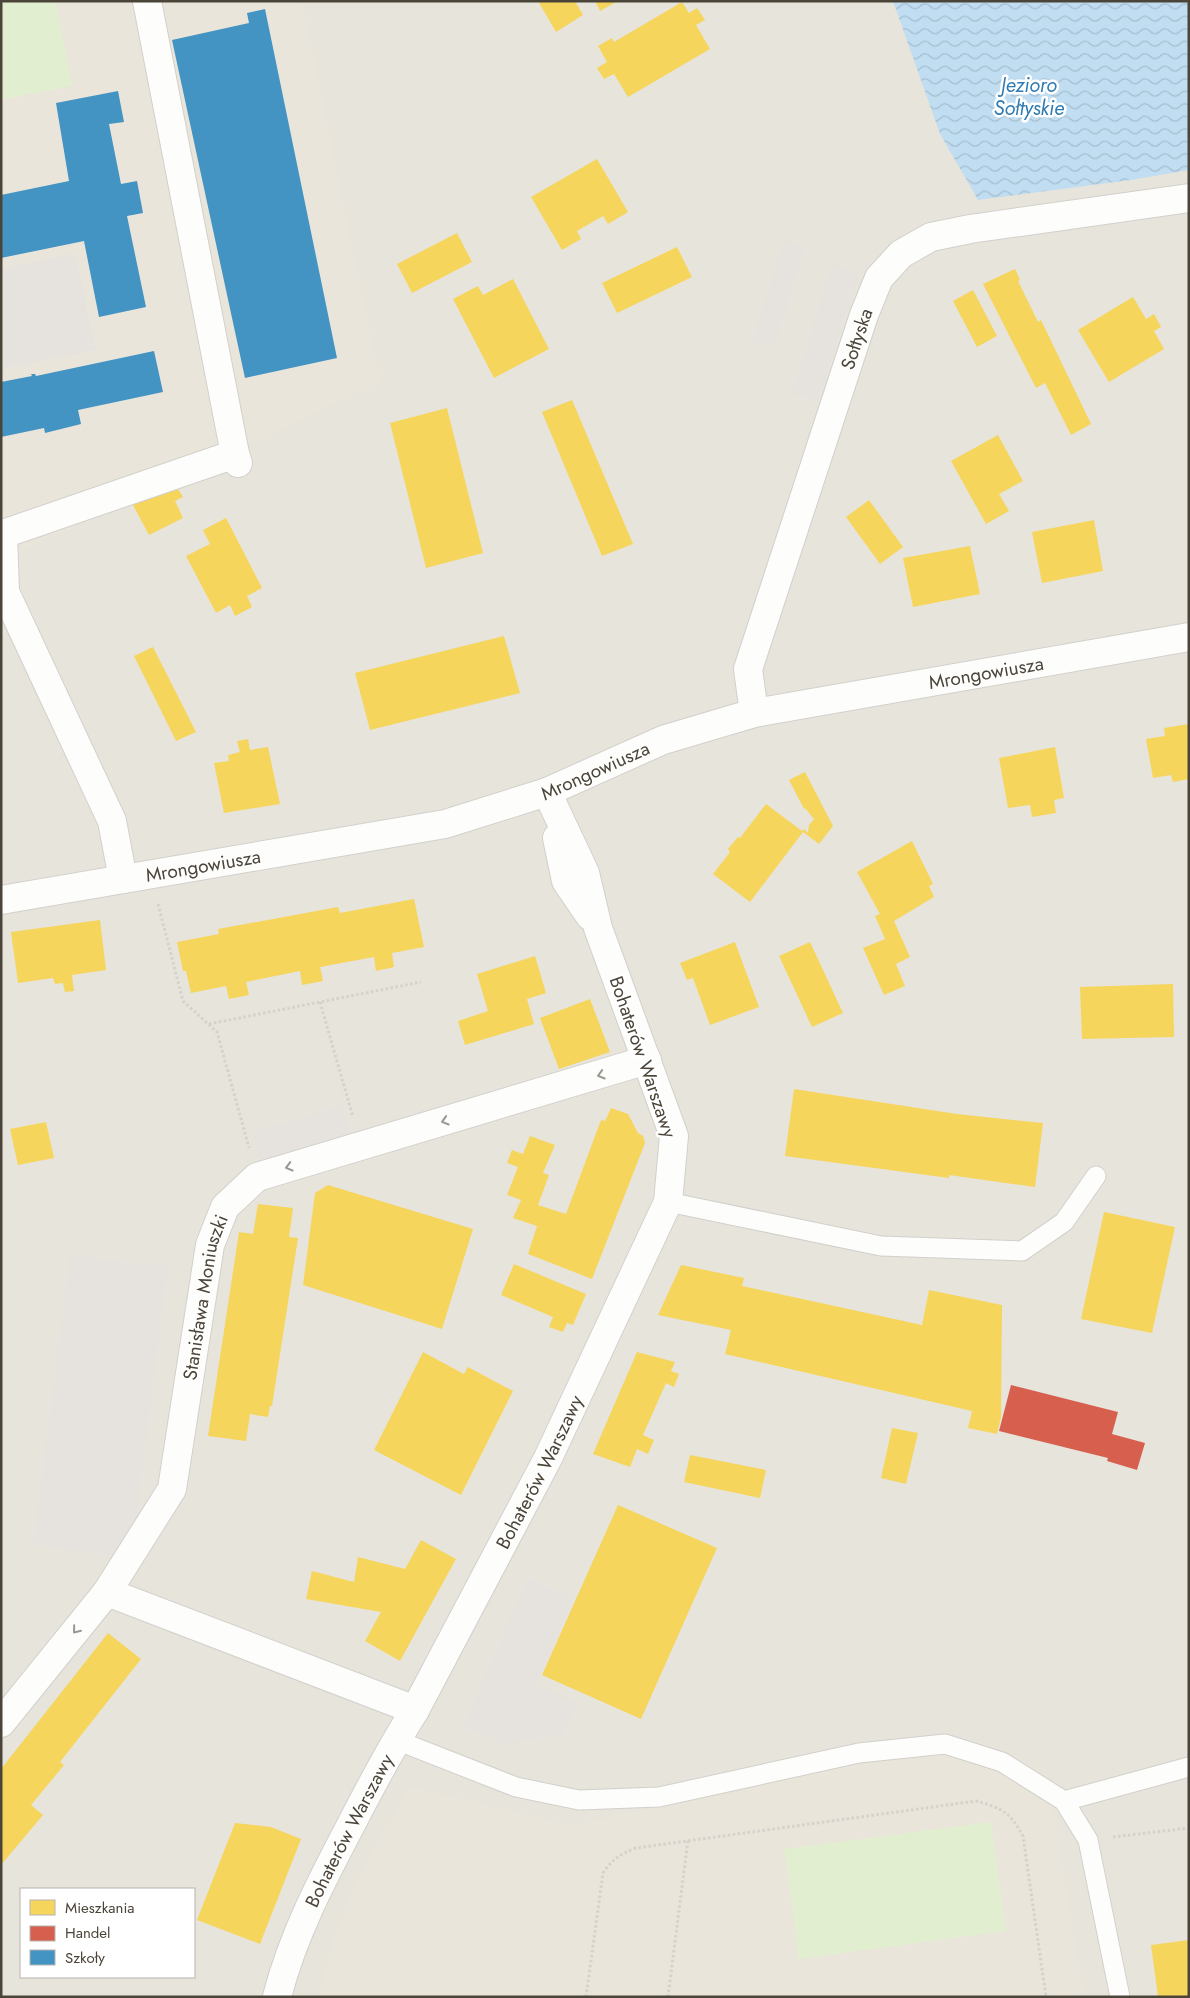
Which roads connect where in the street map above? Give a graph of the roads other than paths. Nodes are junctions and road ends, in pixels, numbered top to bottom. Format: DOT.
graph roads {
  1 [pos="147,1"];
  2 [pos="1189,198"];
  3 [pos="2,534"];
  4 [pos="1189,637"];
  5 [pos="754,713"];
  6 [pos="547,792"];
  7 [pos="123,879"];
  8 [pos="1,900"];
  9 [pos="647,1060"];
  10 [pos="1096,1176"];
  11 [pos="668,1202"];
  12 [pos="107,1592"];
  13 [pos="415,1710"];
  14 [pos="1,1723"];
  15 [pos="396,1740"];
  16 [pos="1189,1767"];
  17 [pos="1064,1801"];
  18 [pos="277,1997"];
  19 [pos="1120,1997"];
  1 -- 3 [label="street"];
  2 -- 5 [label="street, Sołtyska"];
  3 -- 7 [label="street"];
  4 -- 5 [label="street, Mrongowiusza"];
  5 -- 6 [label="street, Mrongowiusza"];
  6 -- 7 [label="street, Mrongowiusza"];
  6 -- 9 [label="street, Bohaterów Warszawy"];
  7 -- 8 [label="street, Mrongowiusza"];
  9 -- 11 [label="street, Bohaterów Warszawy"];
  9 -- 12 [label="street, Stanisława Moniuszki, one-way"];
  10 -- 11 [label="lane"];
  11 -- 13 [label="street, Bohaterów Warszawy"];
  12 -- 13 [label="street"];
  12 -- 14 [label="street, Stanisława Moniuszki, one-way"];
  13 -- 15 [label="street, Bohaterów Warszawy"];
  15 -- 17 [label="lane"];
  15 -- 18 [label="street, Bohaterów Warszawy"];
  16 -- 17 [label="lane"];
  17 -- 19 [label="lane"];
}
